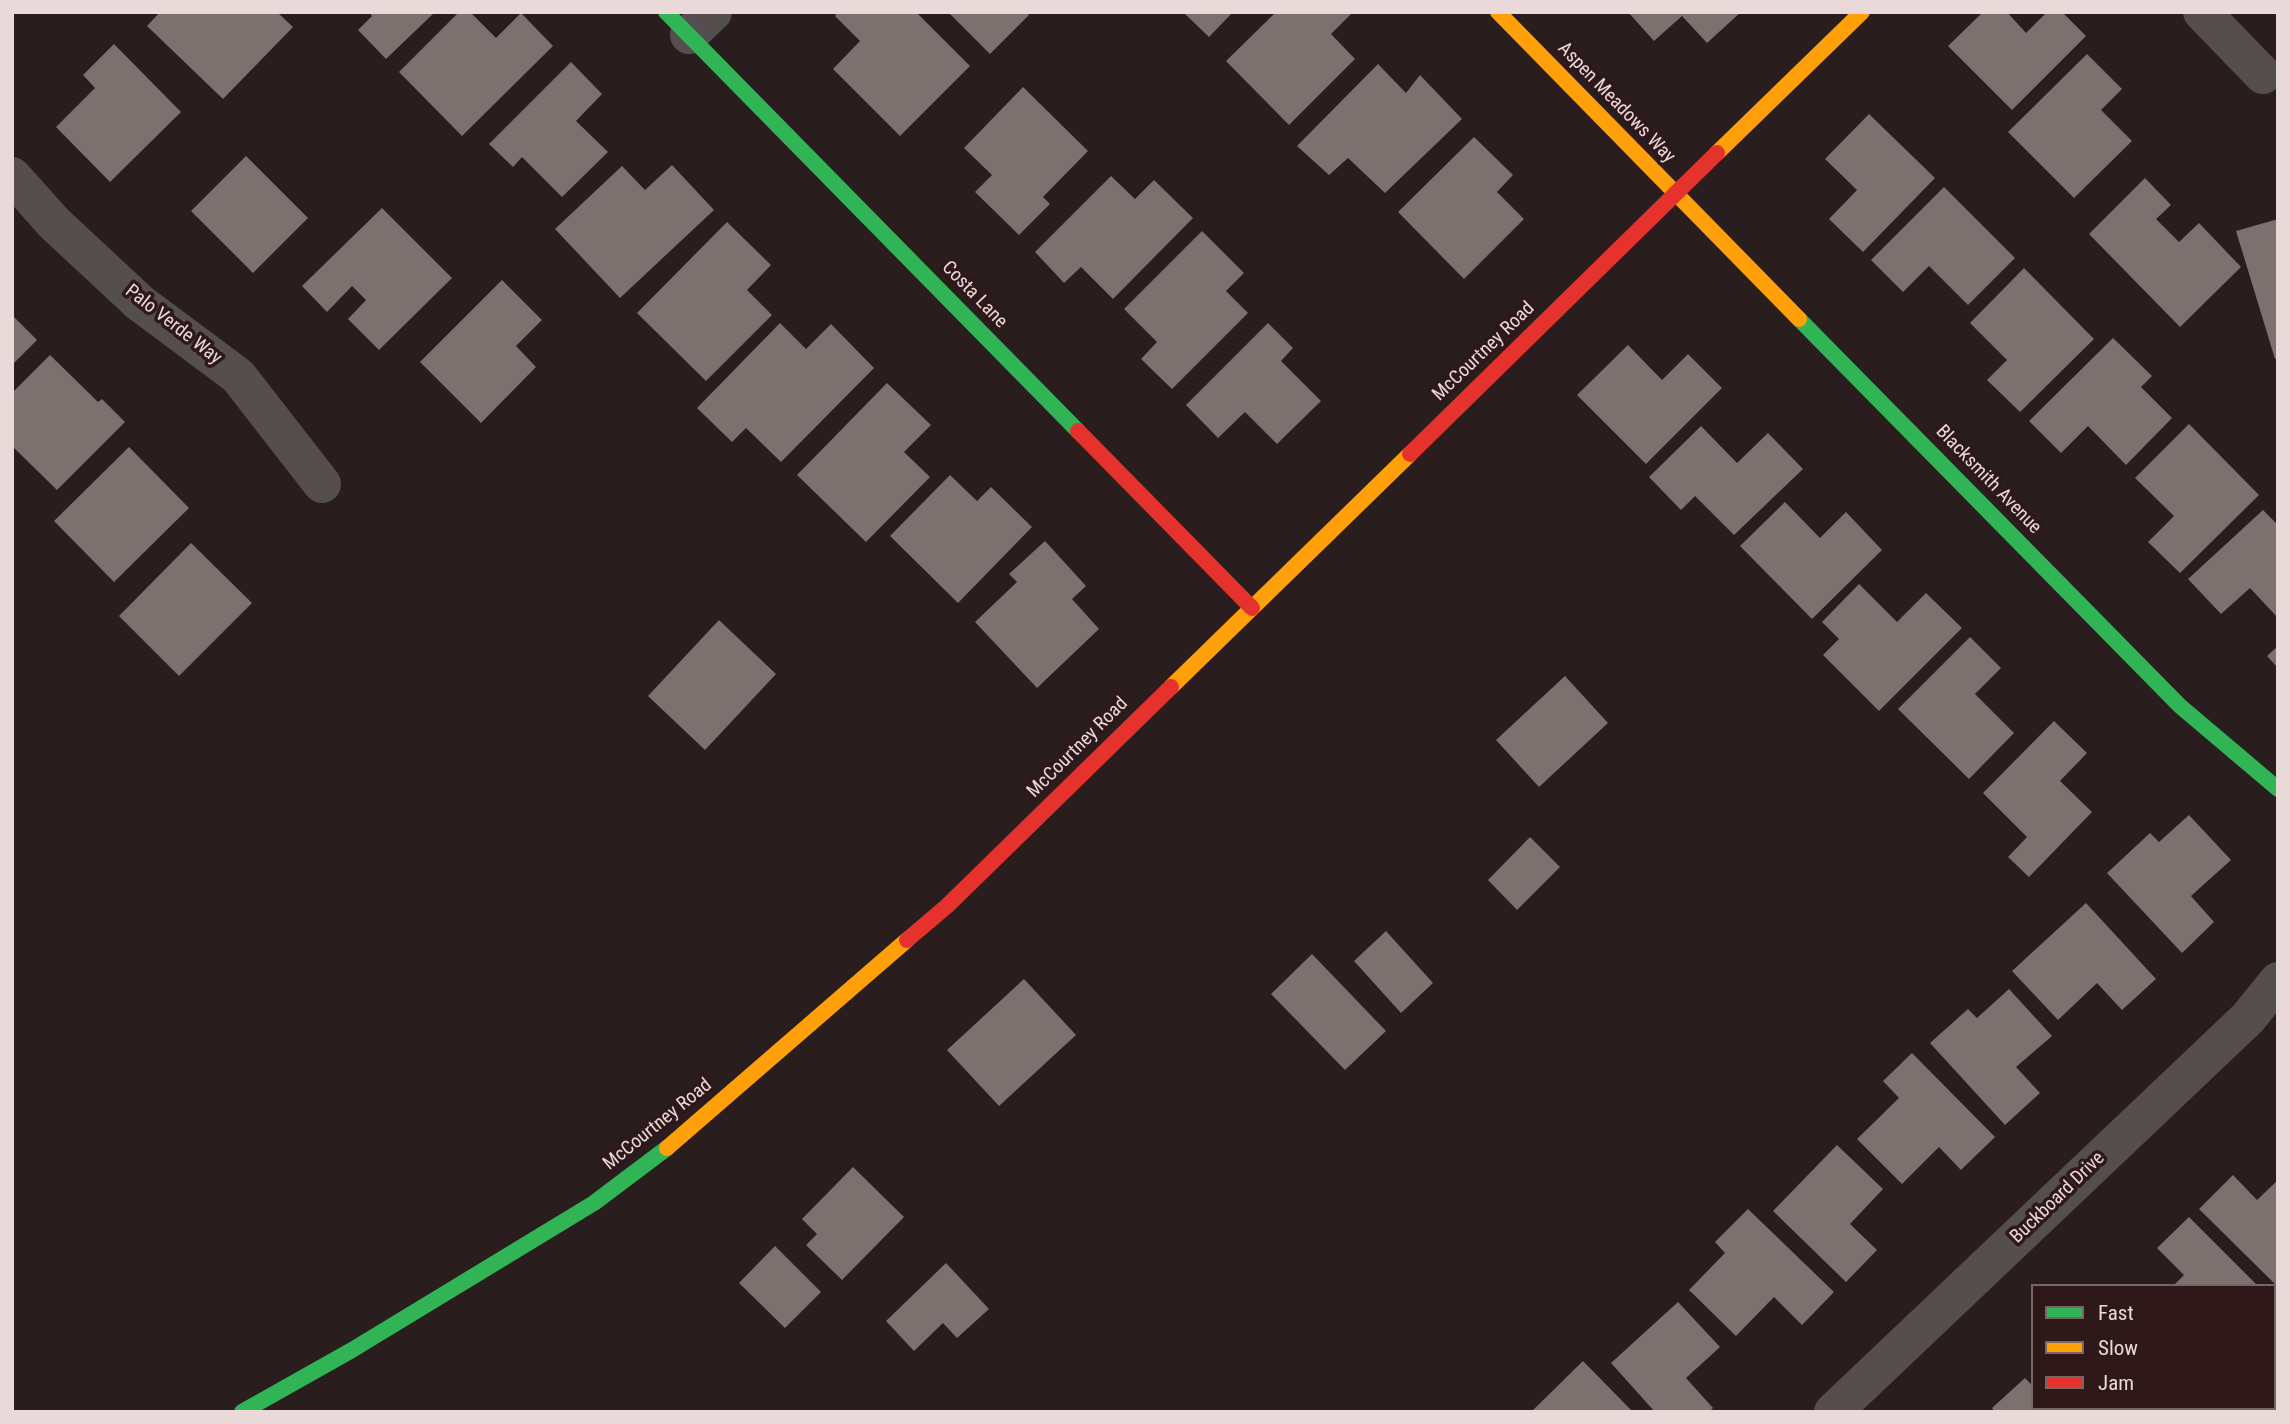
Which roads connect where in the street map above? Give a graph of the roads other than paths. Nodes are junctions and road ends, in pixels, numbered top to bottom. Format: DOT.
graph roads {
  1 [pos="1498,12"];
  2 [pos="1862,12"];
  3 [pos="2202,12"];
  4 [pos="690,20"];
  5 [pos="2263,75"];
  6 [pos="12,176"];
  7 [pos="1676,194"];
  8 [pos="322,484"];
  9 [pos="1252,608"];
  10 [pos="2278,789"];
  11 [pos="2278,981"];
  12 [pos="242,1412"];
  13 [pos="1833,1412"];
  1 -- 7 [label="street, Aspen Meadows Way"];
  2 -- 7 [label="street, McCourtney Road"];
  3 -- 5 [label="street"];
  4 -- 9 [label="street, Costa Lane"];
  6 -- 8 [label="street, Palo Verde Way"];
  7 -- 9 [label="street, McCourtney Road"];
  7 -- 10 [label="street, Blacksmith Avenue"];
  9 -- 12 [label="street, McCourtney Road"];
  11 -- 13 [label="street, Buckboard Drive"];
}
